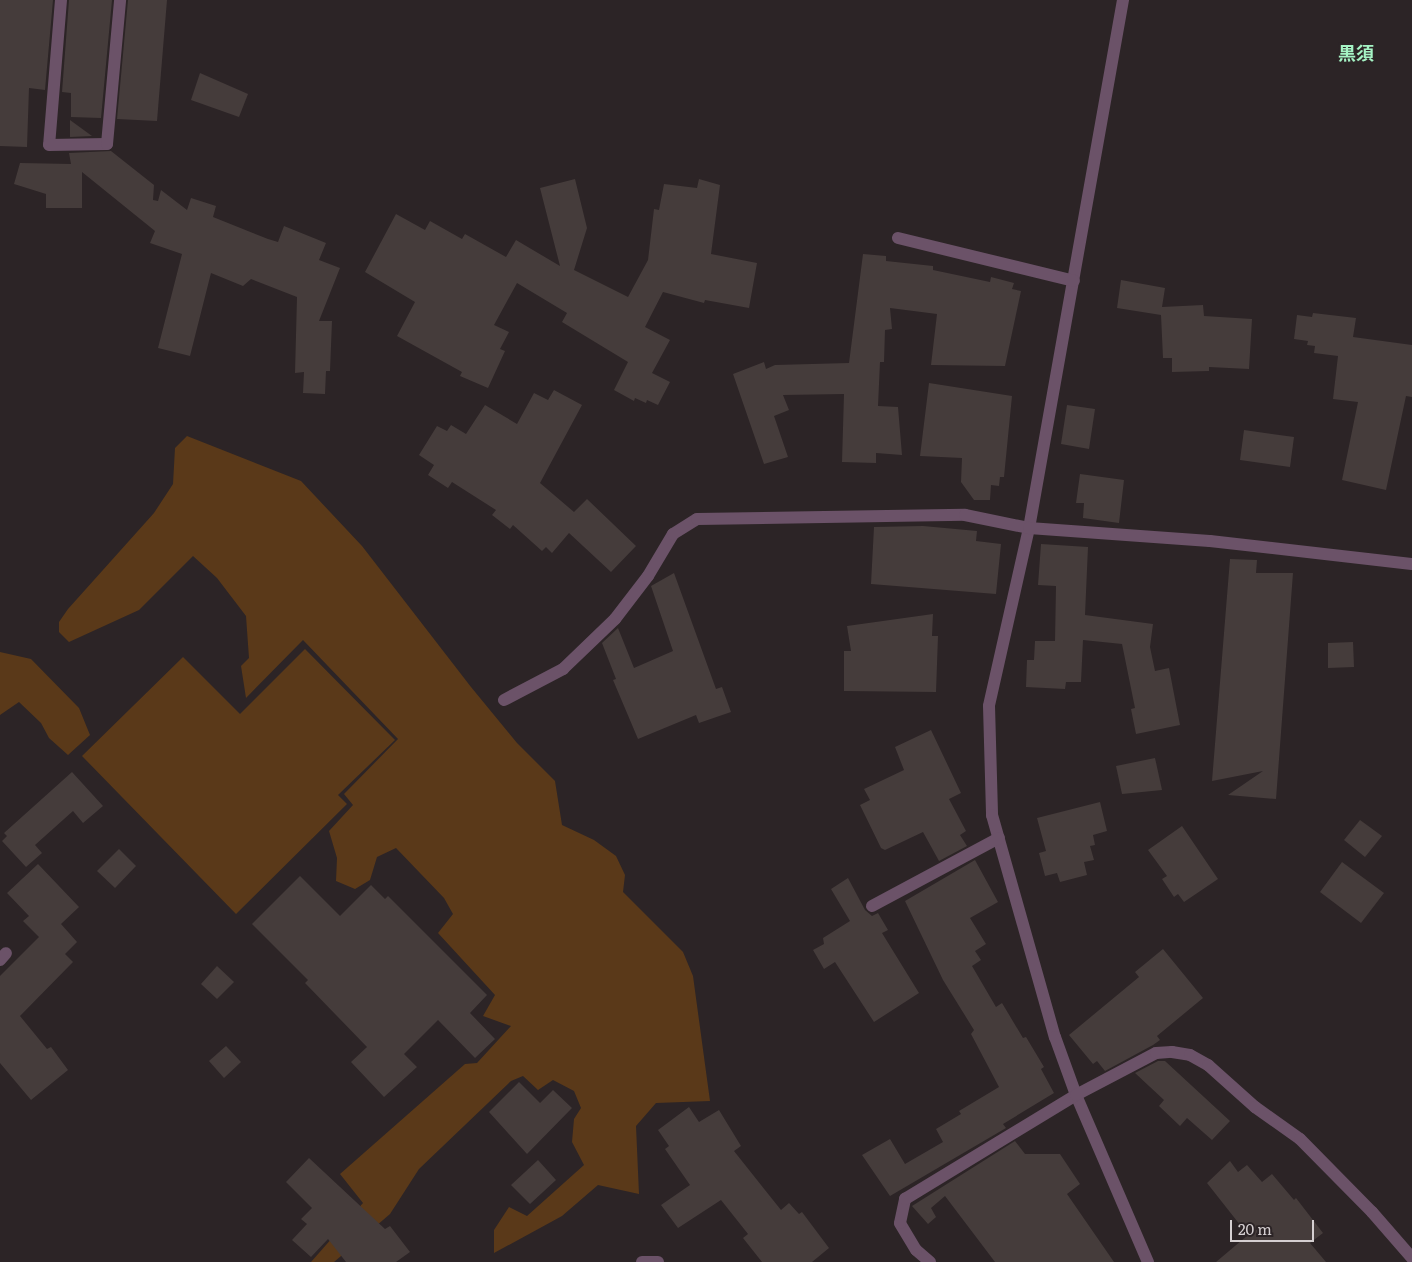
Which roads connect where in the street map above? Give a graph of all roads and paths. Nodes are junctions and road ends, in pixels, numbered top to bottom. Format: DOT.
graph roads {
  1 [pos="61,0"];
  2 [pos="120,0"];
  3 [pos="1123,0"];
  4 [pos="898,238"];
  5 [pos="1074,281"];
  6 [pos="1030,528"];
  7 [pos="1412,564"];
  8 [pos="504,700"];
  9 [pos="998,838"];
  10 [pos="872,906"];
  11 [pos="1076,1094"];
  12 [pos="1412,1258"];
  13 [pos="642,1262"];
  14 [pos="658,1262"];
  15 [pos="930,1262"];
  16 [pos="1148,1262"];
  1 -- 2 [label="street"];
  3 -- 5 [label="street"];
  4 -- 5 [label="street"];
  5 -- 6 [label="street"];
  6 -- 7 [label="street"];
  6 -- 8 [label="street"];
  6 -- 9 [label="street"];
  9 -- 10 [label="street"];
  9 -- 11 [label="street"];
  11 -- 12 [label="street"];
  11 -- 15 [label="street"];
  11 -- 16 [label="street"];
  13 -- 14 [label="street"];
}
